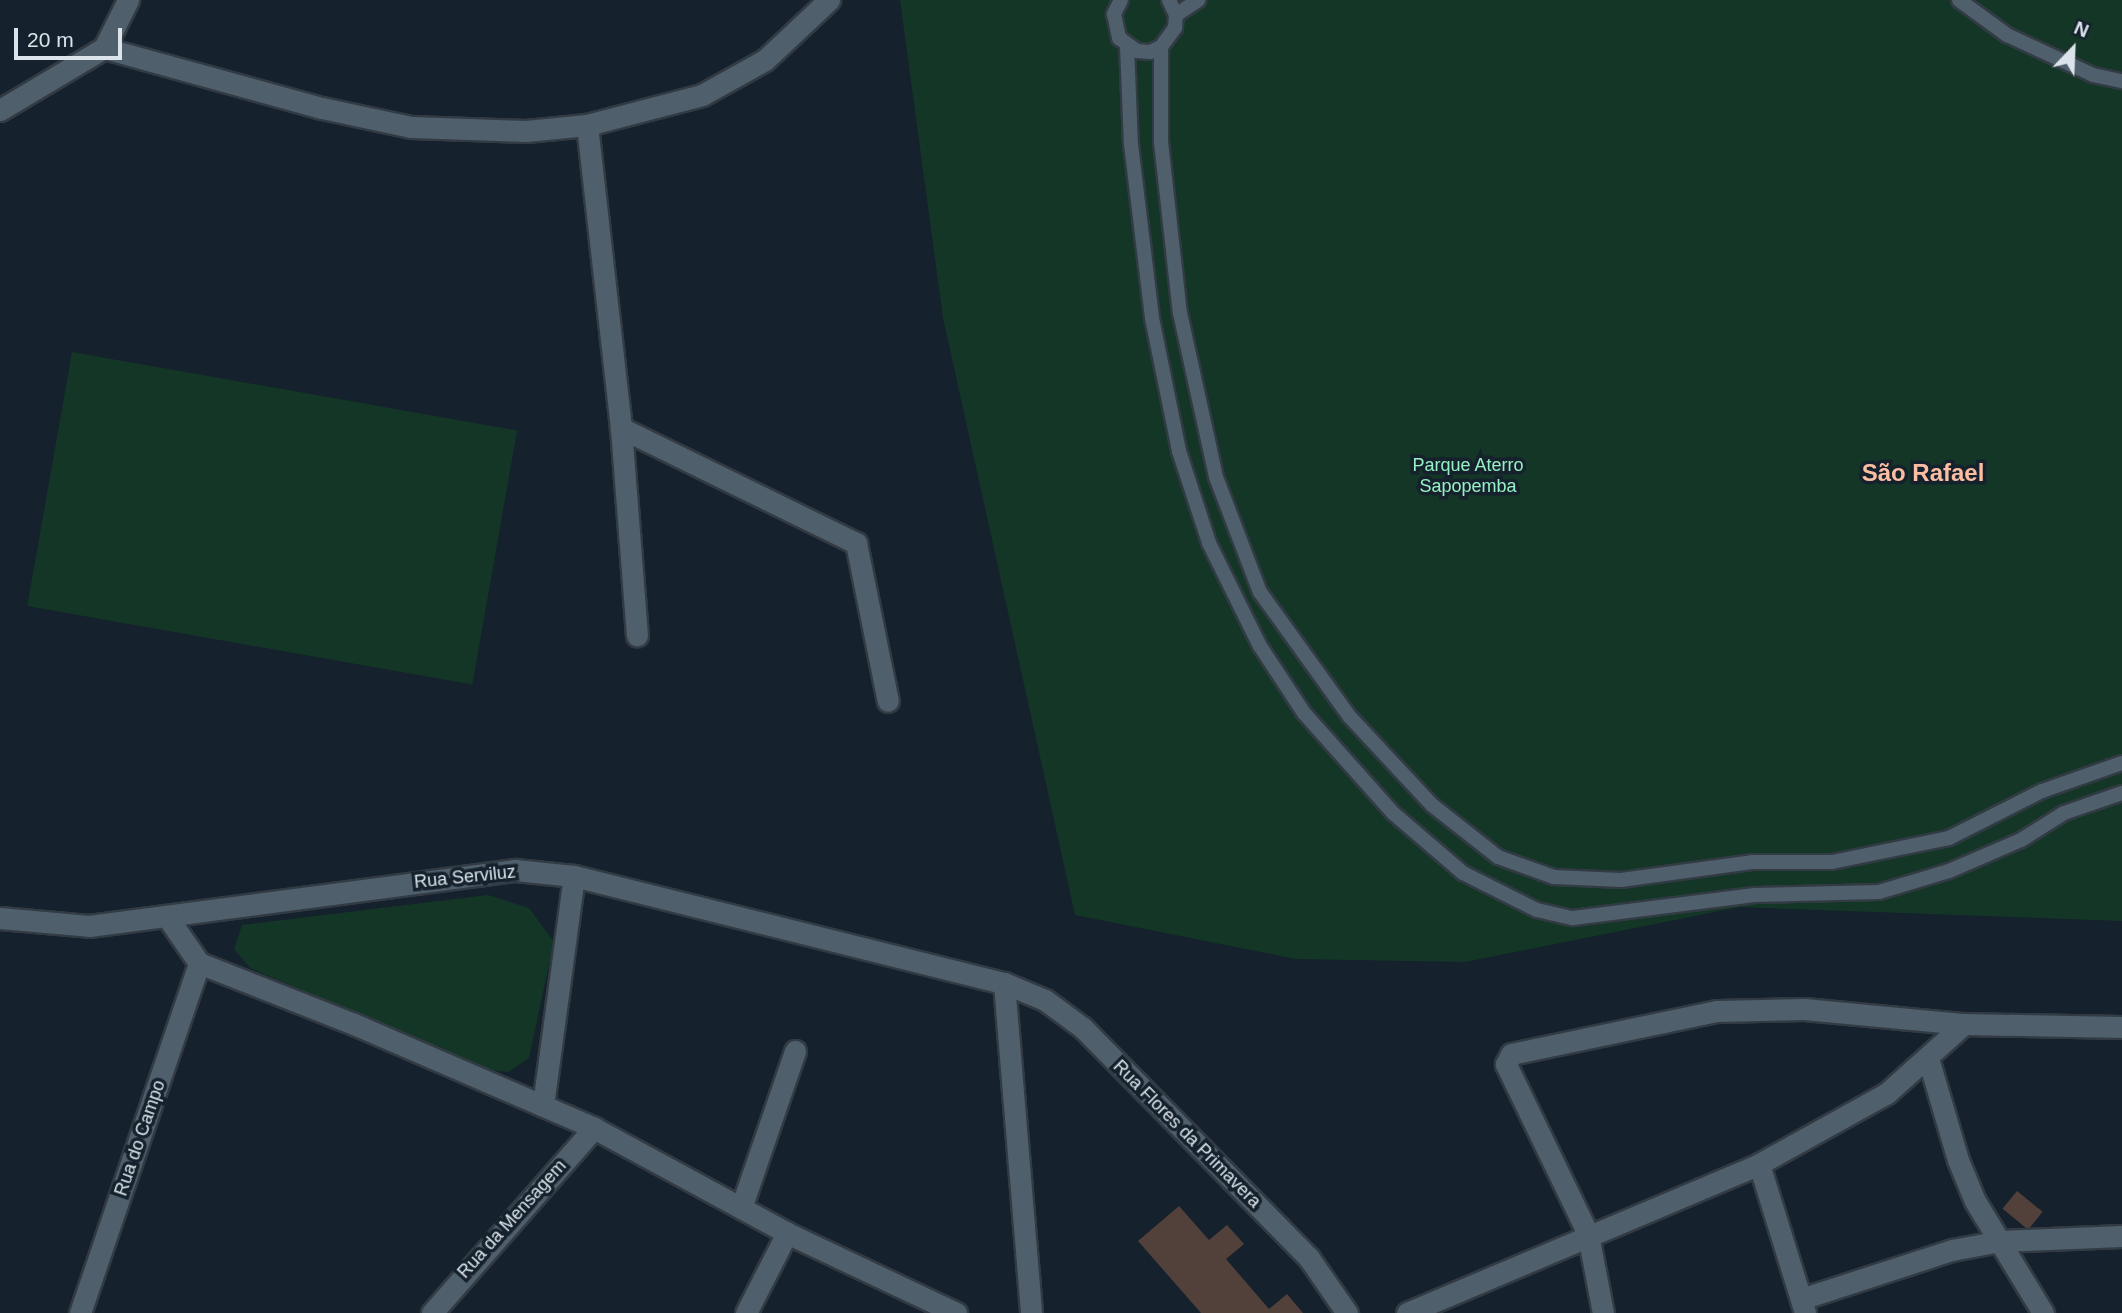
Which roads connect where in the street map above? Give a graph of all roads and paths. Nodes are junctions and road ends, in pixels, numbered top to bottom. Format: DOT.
graph roads {
  1 [pos="128,0"];
  2 [pos="829,0"];
  3 [pos="1169,0"];
  4 [pos="1198,0"];
  5 [pos="1959,0"];
  6 [pos="1118,1"];
  7 [pos="1176,15"];
  8 [pos="1127,46"];
  9 [pos="1161,47"];
  10 [pos="104,48"];
  11 [pos="2122,81"];
  12 [pos="0,110"];
  13 [pos="587,125"];
  14 [pos="621,428"];
  15 [pos="637,635"];
  16 [pos="888,701"];
  17 [pos="2122,763"];
  18 [pos="2122,793"];
  19 [pos="574,876"];
  20 [pos="0,918"];
  21 [pos="168,918"];
  22 [pos="199,963"];
  23 [pos="1004,983"];
  24 [pos="1964,1024"];
  25 [pos="2122,1027"];
  26 [pos="795,1051"];
  27 [pos="1928,1058"];
  28 [pos="542,1104"];
  29 [pos="594,1128"];
  30 [pos="1759,1164"];
  31 [pos="741,1208"];
  32 [pos="787,1233"];
  33 [pos="1588,1234"];
  34 [pos="2122,1236"];
  35 [pos="2000,1241"];
  36 [pos="1803,1306"];
  37 [pos="80,1313"];
  38 [pos="432,1313"];
  39 [pos="746,1313"];
  40 [pos="956,1313"];
  41 [pos="1031,1313"];
  42 [pos="1347,1313"];
  43 [pos="1407,1313"];
  44 [pos="1604,1313"];
  45 [pos="2043,1313"];
  1 -- 10 [label="street"];
  2 -- 13 [label="street"];
  3 -- 7 [label="lane"];
  4 -- 7 [label="lane"];
  5 -- 11 [label="lane"];
  6 -- 8 [label="lane"];
  7 -- 9 [label="lane"];
  8 -- 9 [label="lane"];
  8 -- 18 [label="lane"];
  9 -- 17 [label="lane"];
  10 -- 12 [label="street"];
  10 -- 13 [label="street"];
  13 -- 14 [label="street"];
  14 -- 15 [label="street"];
  14 -- 16 [label="street"];
  19 -- 21 [label="street, Rua Serviluz"];
  19 -- 23 [label="street, Rua Serviluz"];
  19 -- 28 [label="street"];
  20 -- 21 [label="street, Rua Serviluz"];
  21 -- 22 [label="street"];
  22 -- 28 [label="street"];
  22 -- 37 [label="street, Rua do Campo"];
  23 -- 41 [label="street"];
  23 -- 42 [label="street, Rua Flores da Primavera"];
  24 -- 25 [label="street"];
  24 -- 27 [label="street"];
  24 -- 33 [label="street"];
  26 -- 31 [label="street"];
  27 -- 30 [label="street"];
  27 -- 35 [label="street"];
  28 -- 29 [label="street"];
  29 -- 31 [label="street"];
  29 -- 38 [label="street, Rua da Mensagem"];
  30 -- 33 [label="street"];
  30 -- 36 [label="street"];
  31 -- 32 [label="street"];
  32 -- 39 [label="street"];
  32 -- 40 [label="street"];
  33 -- 43 [label="street"];
  33 -- 44 [label="street"];
  34 -- 35 [label="street"];
  35 -- 36 [label="street"];
  35 -- 45 [label="street"];
}
